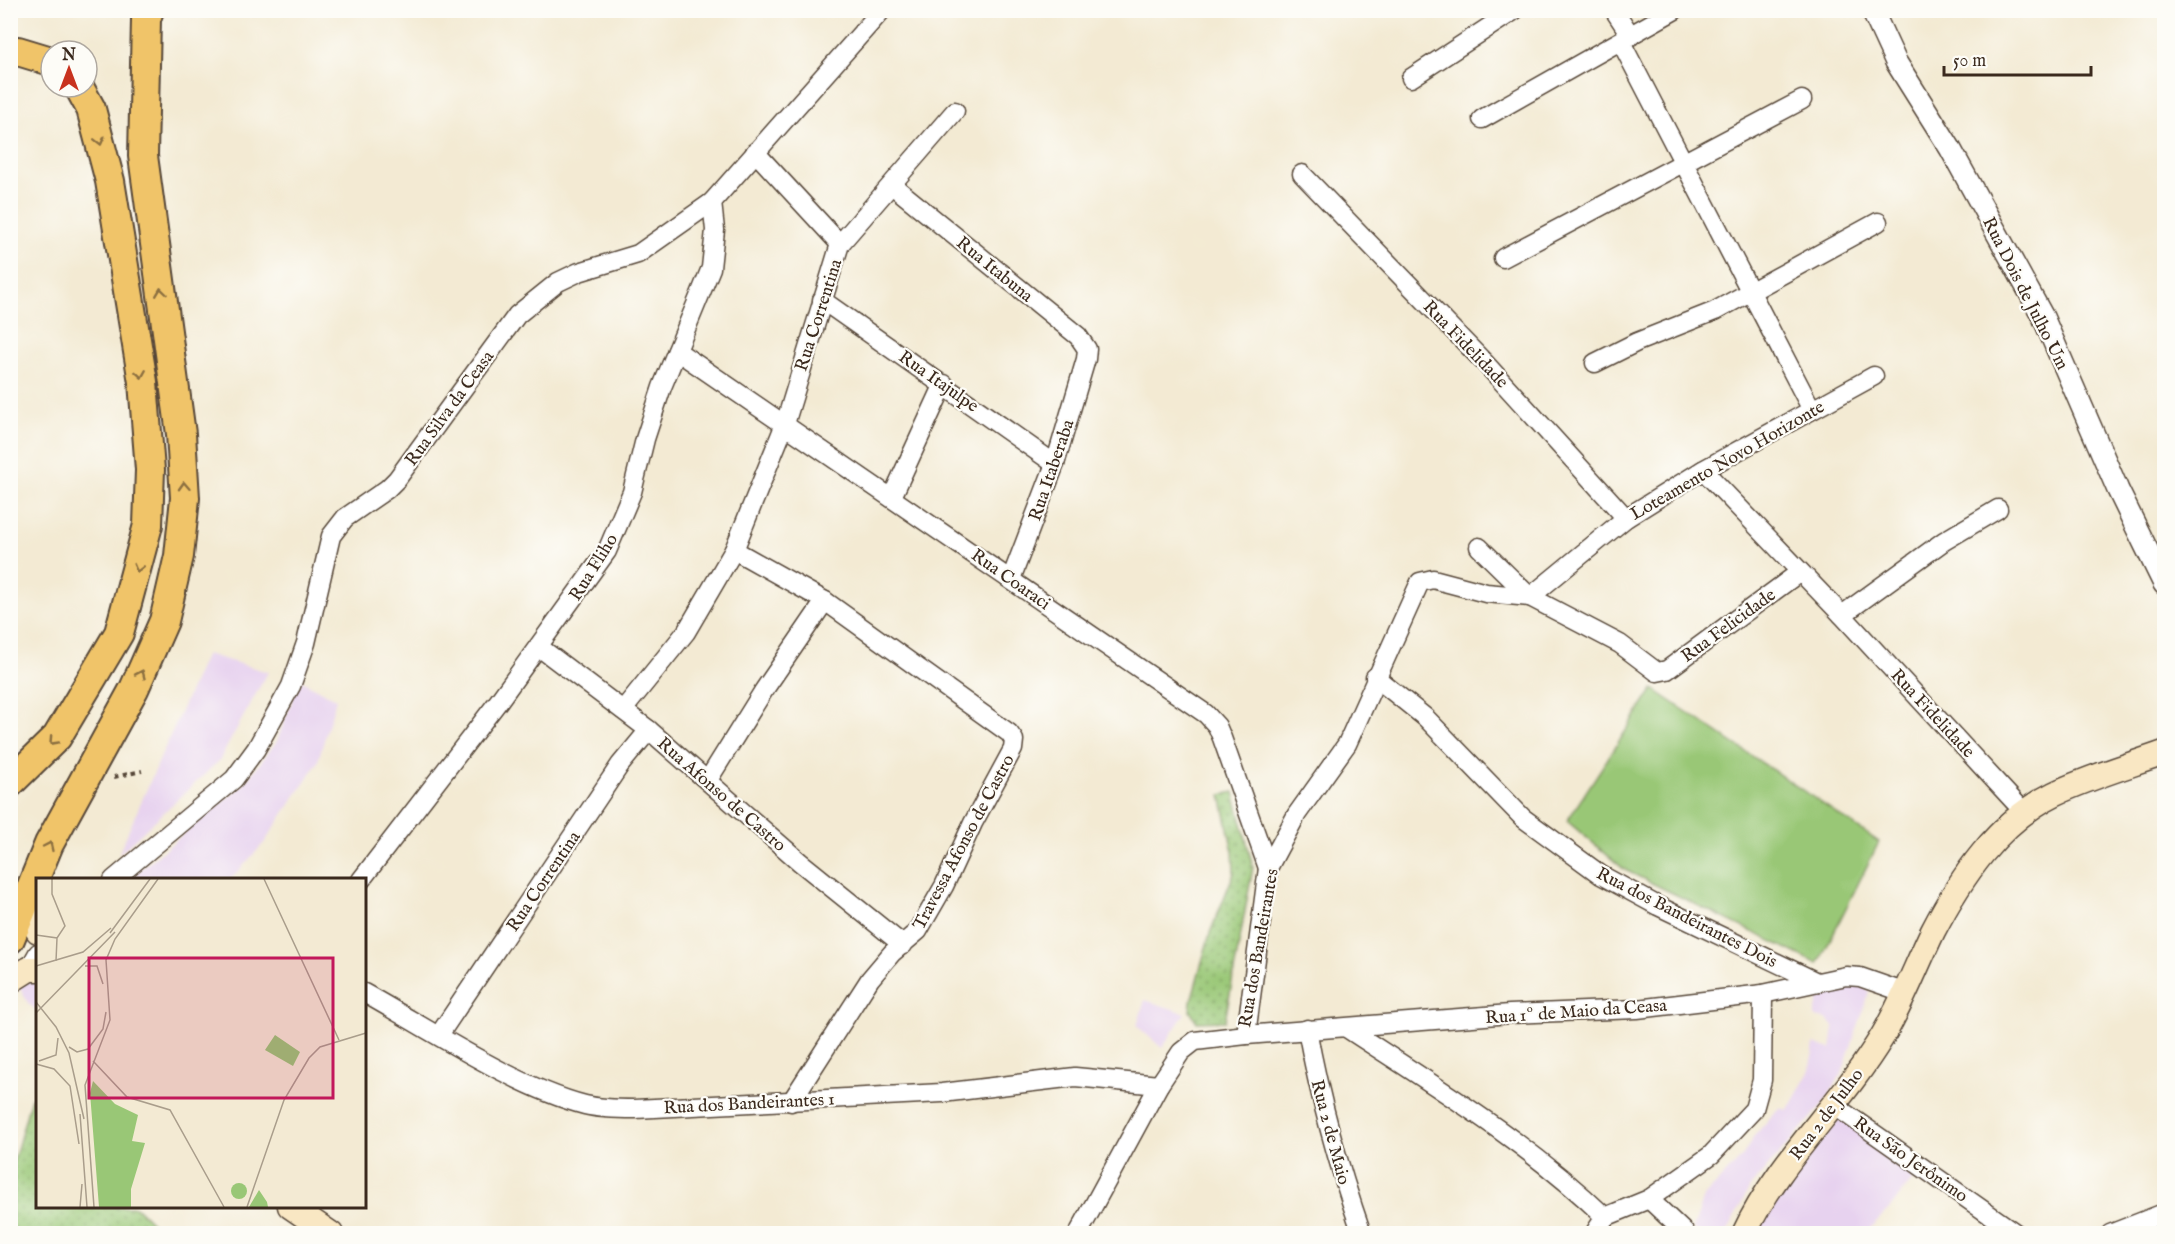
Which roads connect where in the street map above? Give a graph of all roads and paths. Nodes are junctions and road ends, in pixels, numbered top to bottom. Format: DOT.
graph roads {
  1 [pos="149,10"];
  2 [pos="882,10"];
  3 [pos="1515,10"];
  4 [pos="1614,10"];
  5 [pos="1675,10"];
  6 [pos="1872,10"];
  7 [pos="1626,39"];
  8 [pos="10,52"];
  9 [pos="39,57"];
  10 [pos="1411,78"];
  11 [pos="86,99"];
  12 [pos="1802,100"];
  13 [pos="955,111"];
  14 [pos="1482,118"];
  15 [pos="755,152"];
  16 [pos="1685,162"];
  17 [pos="1302,174"];
  18 [pos="892,185"];
  19 [pos="712,201"];
  20 [pos="1878,222"];
  21 [pos="840,244"];
  22 [pos="1503,258"];
  23 [pos="1751,293"];
  24 [pos="822,300"];
  25 [pos="677,351"];
  26 [pos="1086,359"];
  27 [pos="1596,363"];
  28 [pos="1874,376"];
  29 [pos="944,384"];
  30 [pos="1812,410"];
  31 [pos="785,424"];
  32 [pos="1055,464"];
  33 [pos="1702,470"];
  34 [pos="892,497"];
  35 [pos="1998,509"];
  36 [pos="1626,518"];
  37 [pos="1479,547"];
  38 [pos="734,550"];
  39 [pos="1800,572"];
  40 [pos="1011,579"];
  41 [pos="2164,584"];
  42 [pos="1530,597"];
  43 [pos="825,601"];
  44 [pos="1842,615"];
  45 [pos="539,647"];
  46 [pos="1375,678"];
  47 [pos="623,710"];
  48 [pos="649,730"];
  49 [pos="2164,753"];
  50 [pos="708,780"];
  51 [pos="10,783"];
  52 [pos="2024,812"];
  53 [pos="1268,868"];
  54 [pos="114,878"];
  55 [pos="362,878"];
  56 [pos="28,895"];
  57 [pos="36,928"];
  58 [pos="10,939"];
  59 [pos="903,945"];
  60 [pos="1817,982"];
  61 [pos="1903,992"];
  62 [pos="366,994"];
  63 [pos="1763,994"];
  64 [pos="1307,1029"];
  65 [pos="1348,1029"];
  66 [pos="439,1035"];
  67 [pos="1246,1035"];
  68 [pos="1160,1085"];
  69 [pos="791,1102"];
  70 [pos="1835,1106"];
  71 [pos="1650,1199"];
  72 [pos="293,1208"];
  73 [pos="2164,1213"];
  74 [pos="1605,1217"];
  75 [pos="1083,1232"];
  76 [pos="331,1233"];
  77 [pos="1362,1233"];
  78 [pos="1594,1233"];
  79 [pos="1686,1233"];
  80 [pos="1744,1233"];
  81 [pos="2018,1233"];
  82 [pos="2110,1233"];
  56 -- 1 [label="highway, one-way"];
  2 -- 15 [label="street, Rua Silva da Ceasa"];
  3 -- 10 [label="street"];
  4 -- 7 [label="street"];
  5 -- 7 [label="street"];
  6 -- 41 [label="street, Rua Dois de Julho Um"];
  7 -- 14 [label="street"];
  7 -- 16 [label="street"];
  8 -- 9 [label="highway"];
  11 -- 51 [label="highway, one-way"];
  12 -- 16 [label="street"];
  13 -- 18 [label="street, Rua Correntina"];
  15 -- 19 [label="street, Rua Silva da Ceasa"];
  15 -- 21 [label="street"];
  16 -- 22 [label="street"];
  16 -- 23 [label="street"];
  17 -- 36 [label="street, Rua Fidelidade"];
  18 -- 21 [label="street, Rua Correntina"];
  18 -- 26 [label="street, Rua Itabuna"];
  19 -- 25 [label="street, Rua Fliho"];
  19 -- 54 [label="street, Rua Silva da Ceasa"];
  20 -- 23 [label="street"];
  21 -- 24 [label="street, Rua Correntina"];
  23 -- 27 [label="street"];
  23 -- 30 [label="street"];
  24 -- 29 [label="street, Rua Itajulpe"];
  24 -- 31 [label="street, Rua Correntina"];
  25 -- 31 [label="street, Rua Coaraci"];
  25 -- 45 [label="street, Rua Fliho"];
  26 -- 32 [label="street, Rua Itaberaba"];
  28 -- 30 [label="street, Loteamento Novo Horizonte"];
  29 -- 32 [label="street, Rua Itajulpe"];
  29 -- 34 [label="street"];
  30 -- 33 [label="street, Loteamento Novo Horizonte"];
  31 -- 34 [label="street, Rua Coaraci"];
  31 -- 38 [label="street, Rua Correntina"];
  32 -- 40 [label="street, Rua Itaberaba"];
  33 -- 36 [label="street, Loteamento Novo Horizonte"];
  33 -- 39 [label="street, Rua Fidelidade"];
  34 -- 40 [label="street, Rua Coaraci"];
  35 -- 44 [label="street"];
  36 -- 42 [label="street, Loteamento Novo Horizonte"];
  37 -- 42 [label="street"];
  38 -- 43 [label="street, Travessa Afonso de Castro"];
  38 -- 47 [label="street"];
  39 -- 42 [label="street, Rua Felicidade"];
  39 -- 44 [label="street, Rua Fidelidade"];
  40 -- 53 [label="street, Rua Coaraci"];
  42 -- 46 [label="street, Rua dos Bandeirantes"];
  43 -- 50 [label="street"];
  43 -- 59 [label="street, Travessa Afonso de Castro"];
  44 -- 52 [label="street, Rua Fidelidade"];
  45 -- 47 [label="street, Rua Afonso de Castro"];
  45 -- 55 [label="street, Rua Fliho"];
  46 -- 53 [label="street, Rua dos Bandeirantes"];
  46 -- 60 [label="street, Rua dos Bandeirantes Dois"];
  47 -- 48 [label="street, Rua Afonso de Castro"];
  48 -- 50 [label="street, Rua Afonso de Castro"];
  48 -- 66 [label="street, Rua Correntina"];
  49 -- 52 [label="main road, Rua 2 de Julho"];
  50 -- 59 [label="street, Rua Afonso de Castro"];
  52 -- 61 [label="main road, Rua 2 de Julho"];
  53 -- 67 [label="street, Rua dos Bandeirantes"];
  56 -- 57 [label="main road"];
  56 -- 58 [label="highway"];
  59 -- 69 [label="street, Travessa Afonso de Castro"];
  60 -- 61 [label="street, Rua 1º de Maio da Ceasa"];
  60 -- 63 [label="street, Rua 1º de Maio da Ceasa"];
  61 -- 70 [label="main road, Rua 2 de Julho"];
  62 -- 66 [label="street, Rua dos Bandeirantes 1"];
  63 -- 65 [label="street, Rua 1º de Maio da Ceasa"];
  63 -- 71 [label="street"];
  64 -- 65 [label="street, Rua 1º de Maio da Ceasa"];
  64 -- 67 [label="street, Rua 1º de Maio da Ceasa"];
  64 -- 77 [label="street, Rua 2 de Maio"];
  65 -- 74 [label="street"];
  66 -- 69 [label="street, Rua dos Bandeirantes 1"];
  67 -- 68 [label="street, Rua dos Bandeirantes"];
  68 -- 69 [label="street, Rua dos Bandeirantes 1"];
  68 -- 75 [label="street, Rua dos Bandeirantes"];
  70 -- 80 [label="main road, Rua 2 de Julho"];
  70 -- 81 [label="street, Rua São Jerônimo"];
  71 -- 74 [label="street"];
  71 -- 79 [label="street"];
  72 -- 76 [label="main road"];
  73 -- 82 [label="street"];
  74 -- 78 [label="street"];
}
